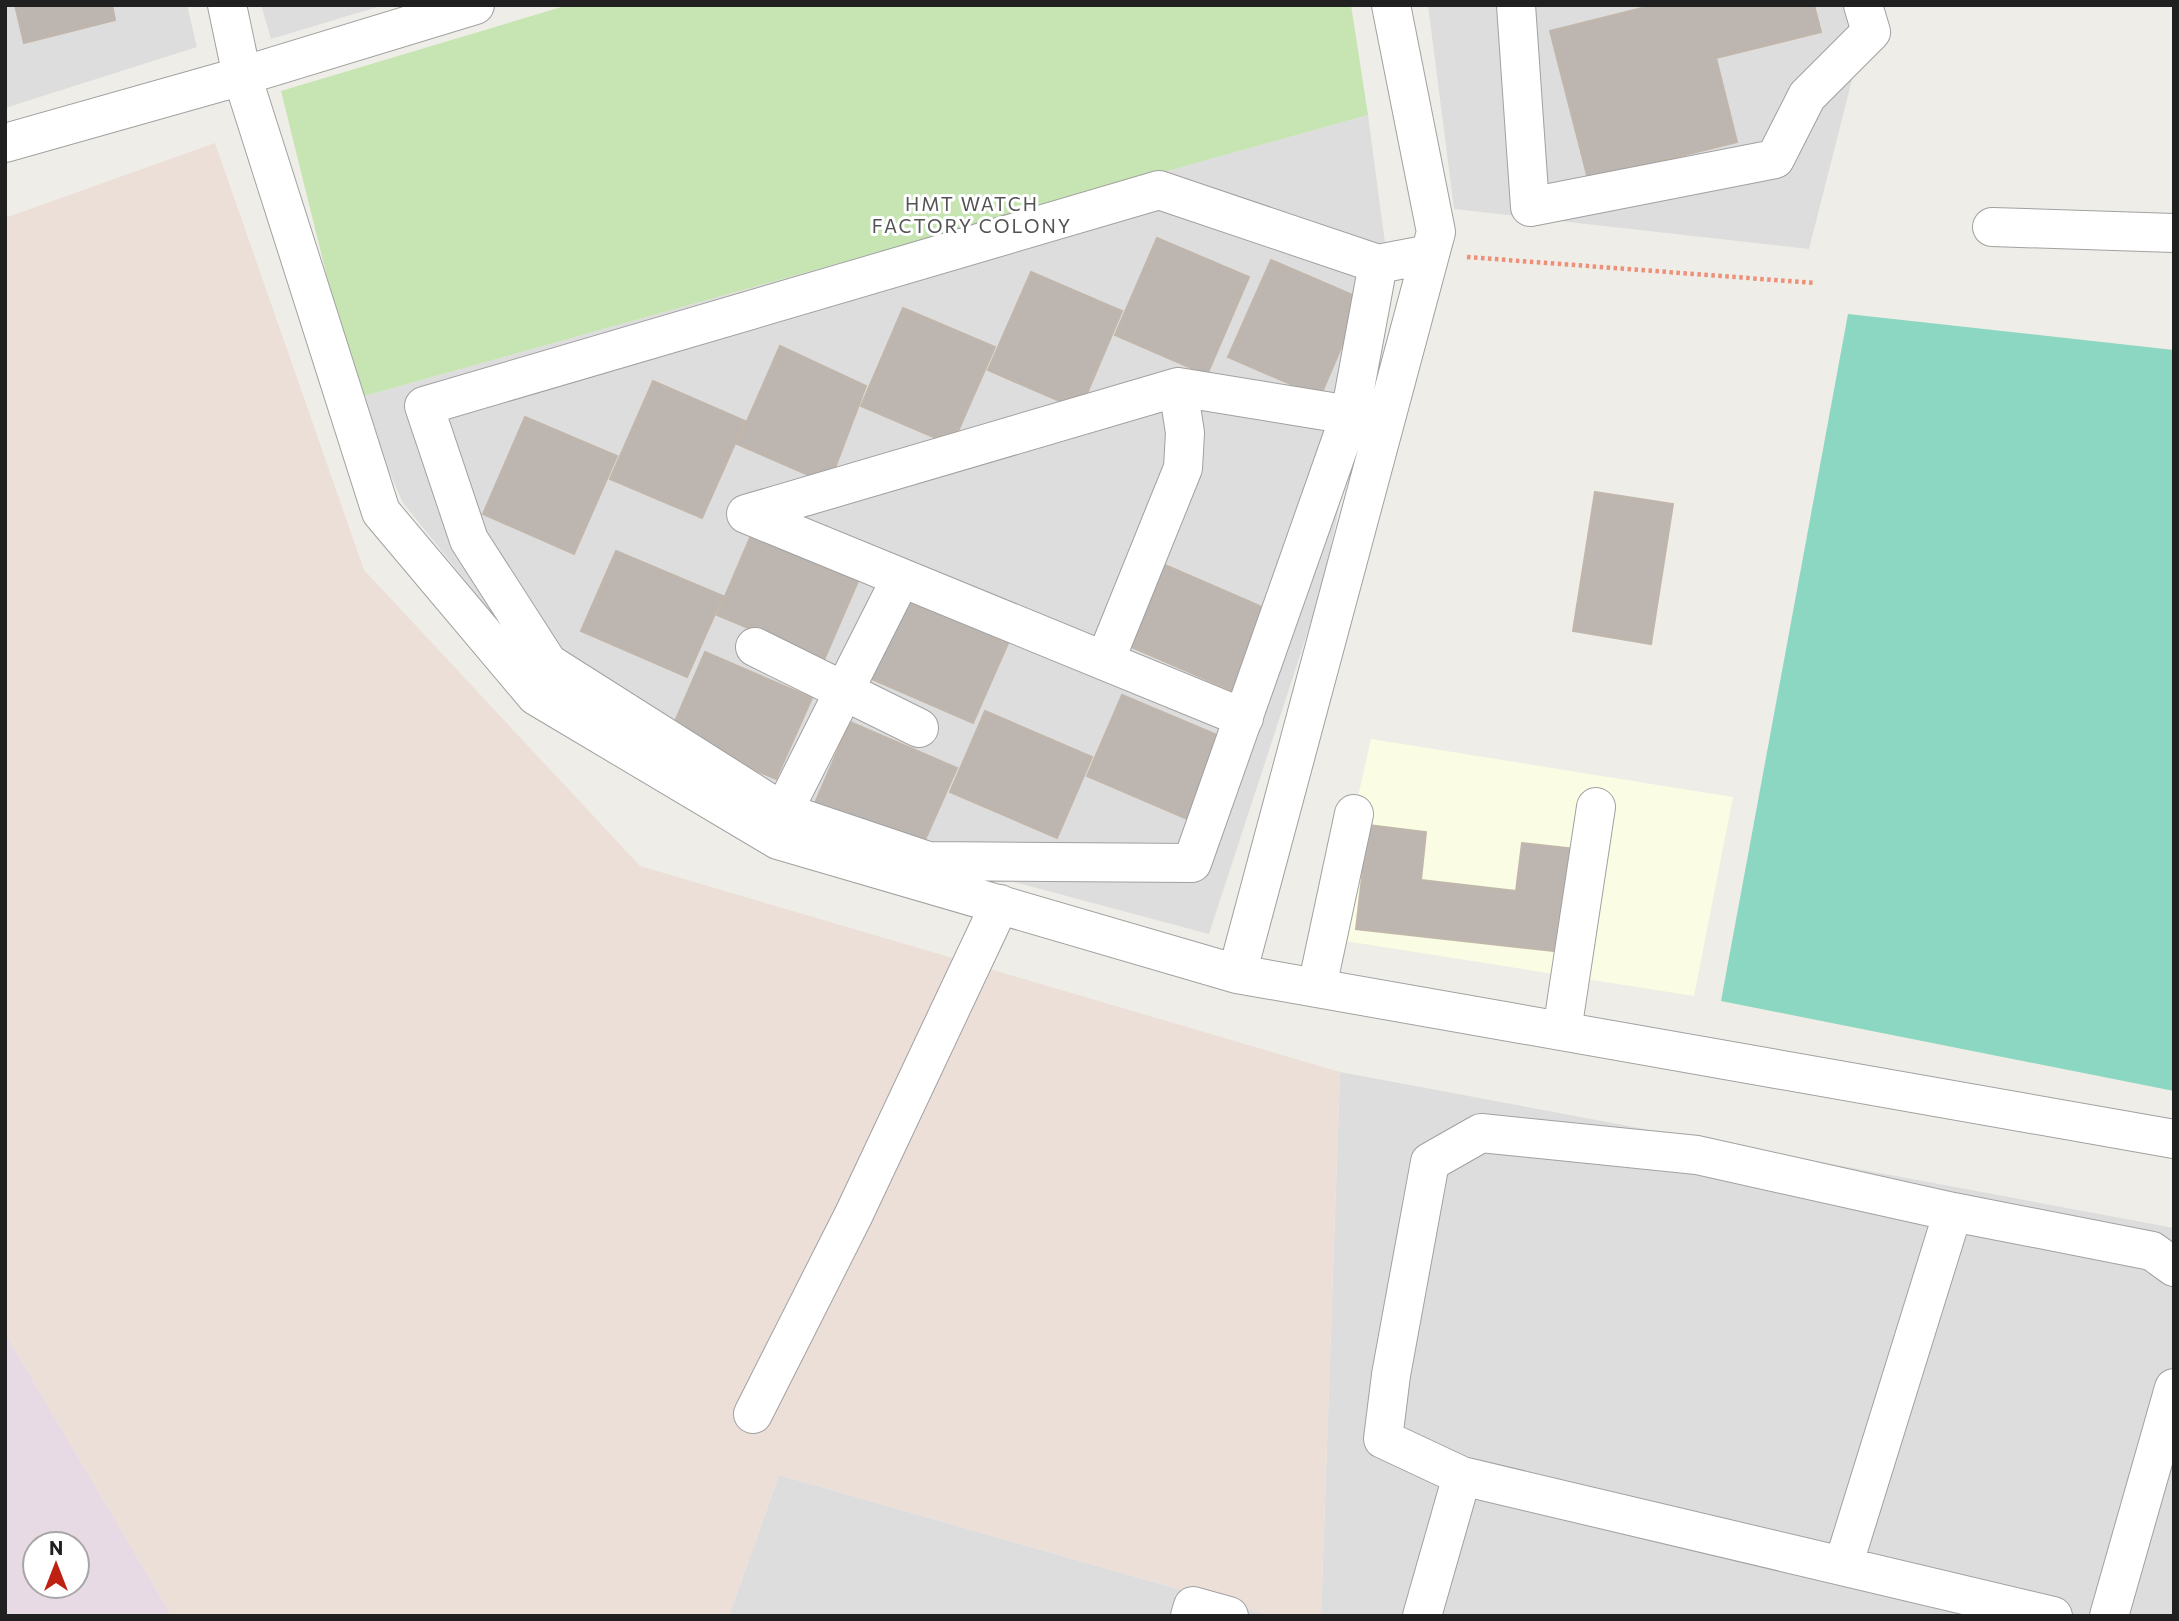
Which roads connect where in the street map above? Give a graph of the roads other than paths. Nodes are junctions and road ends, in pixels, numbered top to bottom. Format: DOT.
graph roads {
  1 [pos="227,5"];
  2 [pos="475,5"];
  3 [pos="1516,5"];
  4 [pos="1863,5"];
  5 [pos="1398,7"];
  6 [pos="242,76"];
  7 [pos="5,143"];
  8 [pos="1992,227"];
  9 [pos="2174,233"];
  10 [pos="1430,254"];
  11 [pos="1378,264"];
  12 [pos="1178,387"];
  13 [pos="1350,415"];
  14 [pos="901,578"];
  15 [pos="755,648"];
  16 [pos="1105,661"];
  17 [pos="844,692"];
  18 [pos="1244,718"];
  19 [pos="919,728"];
  20 [pos="1595,807"];
  21 [pos="783,812"];
  22 [pos="1354,814"];
  23 [pos="1000,904"];
  24 [pos="1237,974"];
  25 [pos="1317,987"];
  26 [pos="1562,1031"];
  27 [pos="2174,1139"];
  28 [pos="1953,1212"];
  29 [pos="2174,1267"];
  30 [pos="2174,1388"];
  31 [pos="753,1414"];
  32 [pos="1462,1476"];
  33 [pos="1843,1566"];
  34 [pos="1990,1609"];
  35 [pos="1190,1616"];
  36 [pos="1230,1616"];
  37 [pos="1422,1616"];
  38 [pos="2053,1616"];
  39 [pos="2109,1616"];
  1 -- 6 [label="street"];
  2 -- 6 [label="street"];
  3 -- 4 [label="street"];
  5 -- 10 [label="street"];
  6 -- 7 [label="street"];
  6 -- 23 [label="street"];
  8 -- 9 [label="street"];
  10 -- 11 [label="street"];
  10 -- 24 [label="street"];
  11 -- 13 [label="street"];
  11 -- 21 [label="street"];
  12 -- 13 [label="street"];
  12 -- 14 [label="street"];
  12 -- 16 [label="street"];
  13 -- 18 [label="street"];
  14 -- 16 [label="street"];
  14 -- 17 [label="street"];
  15 -- 17 [label="street"];
  16 -- 18 [label="street"];
  17 -- 19 [label="street"];
  17 -- 21 [label="street"];
  18 -- 21 [label="street"];
  20 -- 26 [label="street"];
  22 -- 25 [label="street"];
  23 -- 24 [label="street"];
  23 -- 31 [label="street"];
  24 -- 25 [label="street"];
  25 -- 26 [label="street"];
  26 -- 27 [label="street"];
  28 -- 29 [label="street"];
  28 -- 32 [label="street"];
  28 -- 33 [label="street"];
  30 -- 39 [label="street"];
  32 -- 33 [label="street"];
  32 -- 37 [label="street"];
  33 -- 34 [label="street"];
  34 -- 38 [label="street"];
  35 -- 36 [label="street"];
}
